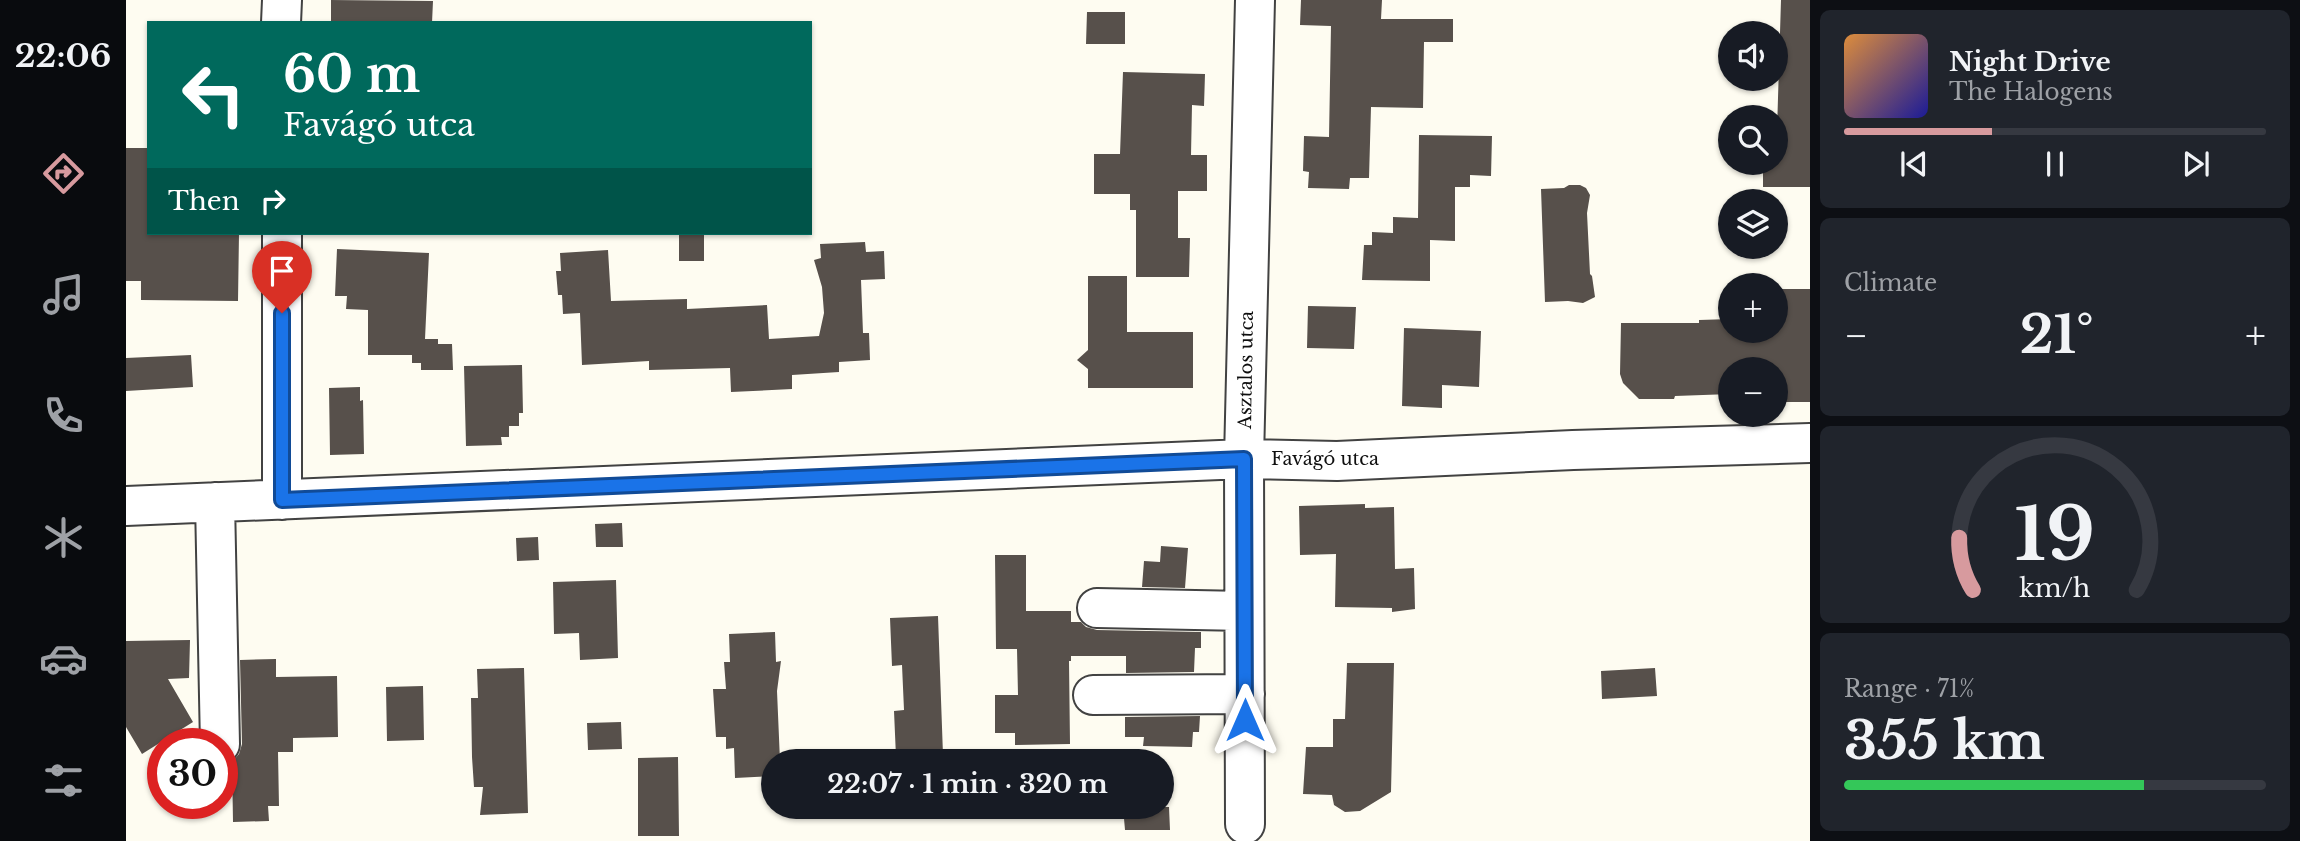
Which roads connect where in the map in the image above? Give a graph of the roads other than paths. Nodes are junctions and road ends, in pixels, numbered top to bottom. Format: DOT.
graph roads {
  1 [pos="282,0"];
  2 [pos="1255,0"];
  3 [pos="281,21"];
  4 [pos="282,235"];
  5 [pos="1810,443"];
  6 [pos="1244,459"];
  7 [pos="282,500"];
  8 [pos="215,502"];
  9 [pos="126,506"];
  10 [pos="1097,608"];
  11 [pos="1244,611"];
  12 [pos="1245,694"];
  13 [pos="1093,695"];
  14 [pos="220,728"];
  15 [pos="1245,824"];
  1 -- 3 [label="street"];
  2 -- 6 [label="street, Asztalos utca"];
  4 -- 7 [label="street"];
  5 -- 6 [label="street, Favágó utca"];
  6 -- 7 [label="street, Favágó utca"];
  6 -- 11 [label="street, Asztalos utca"];
  7 -- 8 [label="street, Favágó utca"];
  8 -- 9 [label="street, Favágó utca"];
  8 -- 14 [label="street"];
  10 -- 11 [label="street"];
  11 -- 12 [label="street, Asztalos utca"];
  12 -- 13 [label="street"];
  12 -- 15 [label="street, Asztalos utca"];
}
